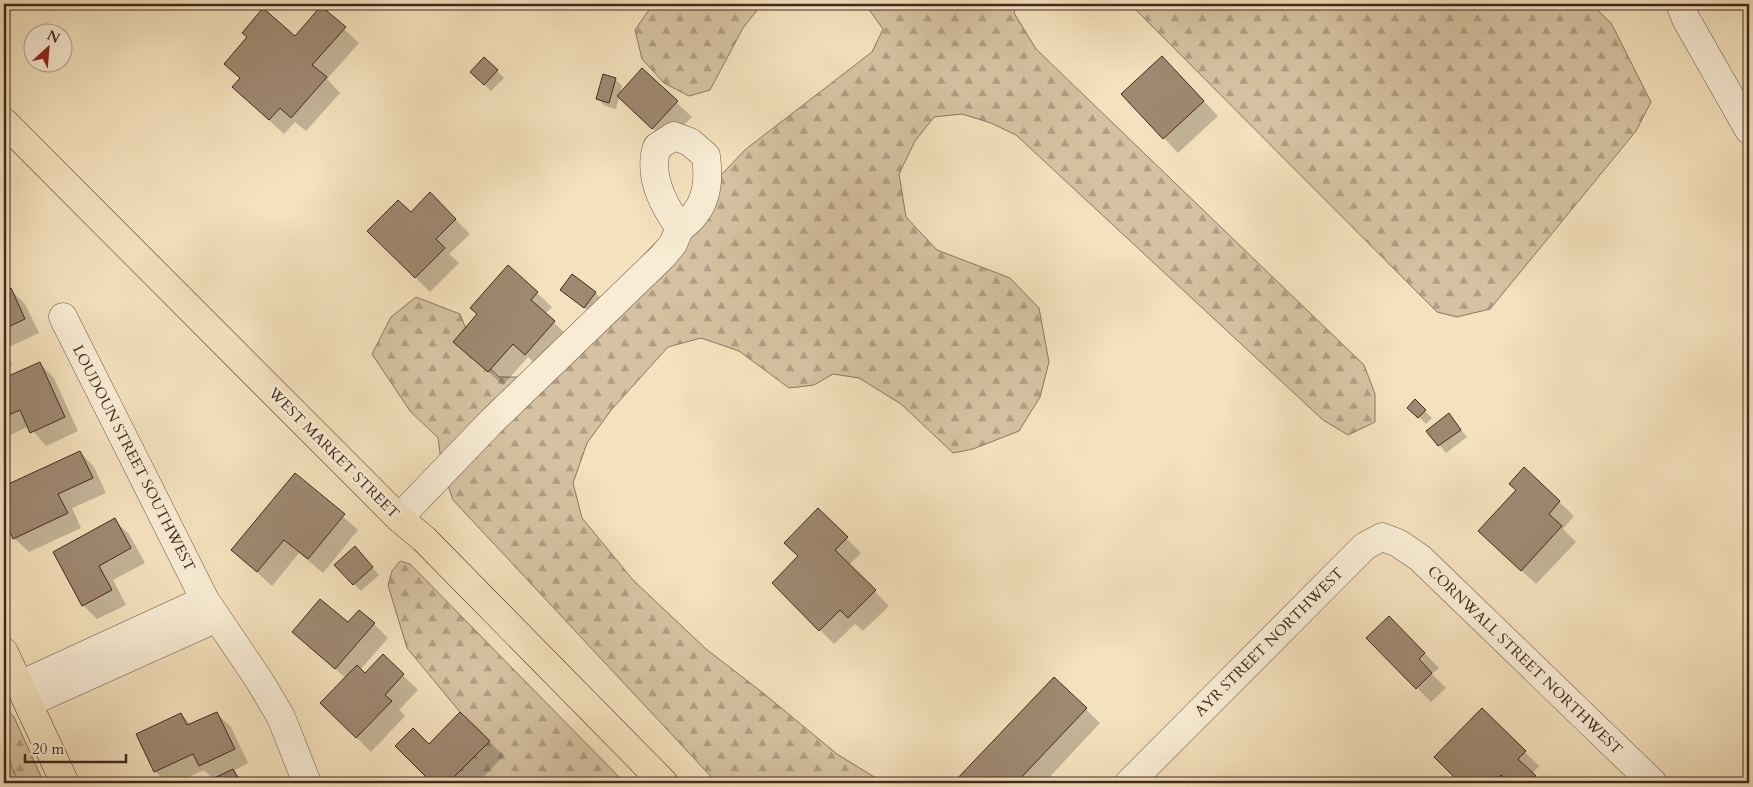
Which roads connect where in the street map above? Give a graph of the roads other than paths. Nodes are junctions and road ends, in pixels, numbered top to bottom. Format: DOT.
graph roads {
  1 [pos="1680,4"];
  2 [pos="4,122"];
  3 [pos="1749,130"];
  4 [pos="680,228"];
  5 [pos="63,317"];
  6 [pos="399,518"];
  7 [pos="1420,558"];
  8 [pos="211,609"];
  9 [pos="4,652"];
  10 [pos="24,694"];
  11 [pos="65,783"];
  12 [pos="307,783"];
  13 [pos="664,783"];
  14 [pos="1129,783"];
  15 [pos="1653,783"];
  1 -- 3 [label="street"];
  2 -- 6 [label="main road, WEST MARKET STREET"];
  4 -- 6 [label="street"];
  5 -- 8 [label="street, LOUDOUN STREET SOUTHWEST"];
  6 -- 13 [label="main road, WEST MARKET STREET"];
  7 -- 14 [label="street, AYR STREET NORTHWEST"];
  7 -- 15 [label="street, CORNWALL STREET NORTHWEST"];
  8 -- 10 [label="street"];
  8 -- 12 [label="street, LOUDOUN STREET SOUTHWEST"];
  9 -- 10 [label="main road"];
  10 -- 11 [label="main road"];
}
